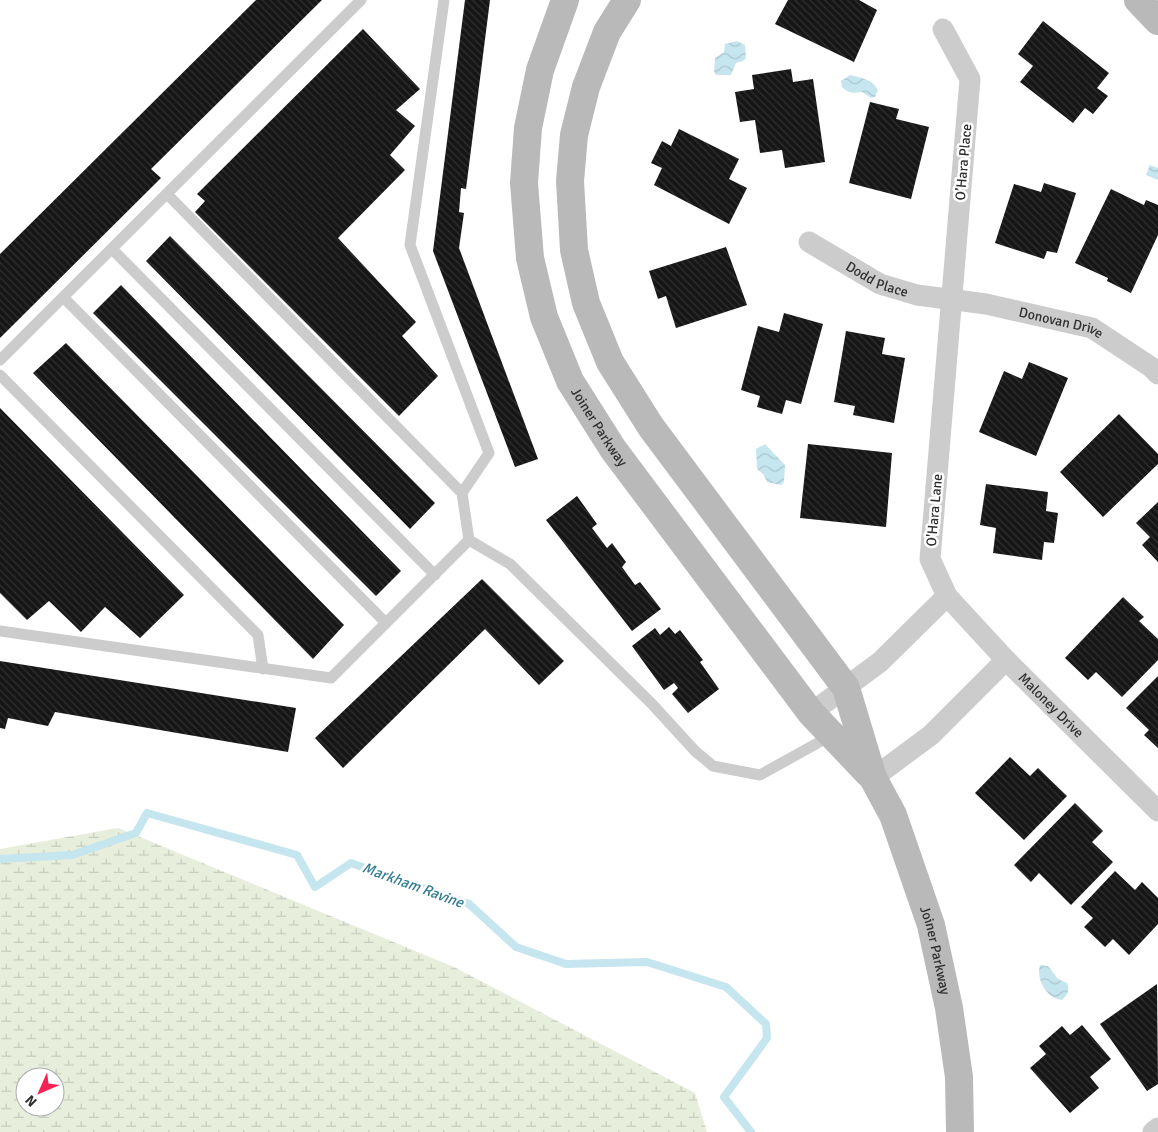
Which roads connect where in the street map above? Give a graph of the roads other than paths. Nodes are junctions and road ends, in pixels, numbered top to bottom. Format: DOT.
graph roads {
  1 [pos="361,0"];
  2 [pos="444,0"];
  3 [pos="565,0"];
  4 [pos="627,0"];
  5 [pos="1138,0"];
  6 [pos="1158,21"];
  7 [pos="943,29"];
  8 [pos="167,194"];
  9 [pos="808,242"];
  10 [pos="112,248"];
  11 [pos="63,297"];
  12 [pos="951,301"];
  13 [pos="0,360"];
  14 [pos="1158,374"];
  15 [pos="0,375"];
  16 [pos="462,493"];
  17 [pos="469,540"];
  18 [pos="434,574"];
  19 [pos="947,596"];
  20 [pos="386,623"];
  21 [pos="0,631"];
  22 [pos="1006,660"];
  23 [pos="263,669"];
  24 [pos="846,688"];
  25 [pos="811,713"];
  26 [pos="832,735"];
  27 [pos="873,778"];
  28 [pos="1158,811"];
  29 [pos="1158,1128"];
  30 [pos="960,1132"];
  31 [pos="1152,1132"];
  1 -- 8 [label="lane"];
  2 -- 16 [label="lane"];
  3 -- 25 [label="street, Joiner Parkway"];
  4 -- 24 [label="street, Joiner Parkway"];
  5 -- 6 [label="street"];
  7 -- 12 [label="street, O’Hara Place"];
  8 -- 10 [label="lane"];
  8 -- 16 [label="lane"];
  9 -- 12 [label="street, Dodd Place"];
  10 -- 11 [label="lane"];
  10 -- 18 [label="lane"];
  11 -- 13 [label="lane"];
  11 -- 20 [label="lane"];
  12 -- 14 [label="street, Donovan Drive"];
  12 -- 19 [label="street, O'Hara Lane"];
  15 -- 23 [label="lane"];
  16 -- 17 [label="lane"];
  17 -- 18 [label="lane"];
  17 -- 26 [label="lane"];
  18 -- 20 [label="lane"];
  19 -- 22 [label="street, Maloney Drive"];
  19 -- 24 [label="street"];
  20 -- 23 [label="lane"];
  21 -- 23 [label="lane"];
  22 -- 27 [label="street"];
  22 -- 28 [label="street, Maloney Drive"];
  24 -- 25 [label="street"];
  24 -- 27 [label="street, Joiner Parkway"];
  25 -- 26 [label="street, Joiner Parkway"];
  26 -- 27 [label="street, Joiner Parkway"];
  27 -- 30 [label="street, Joiner Parkway"];
  29 -- 31 [label="street"];
}
